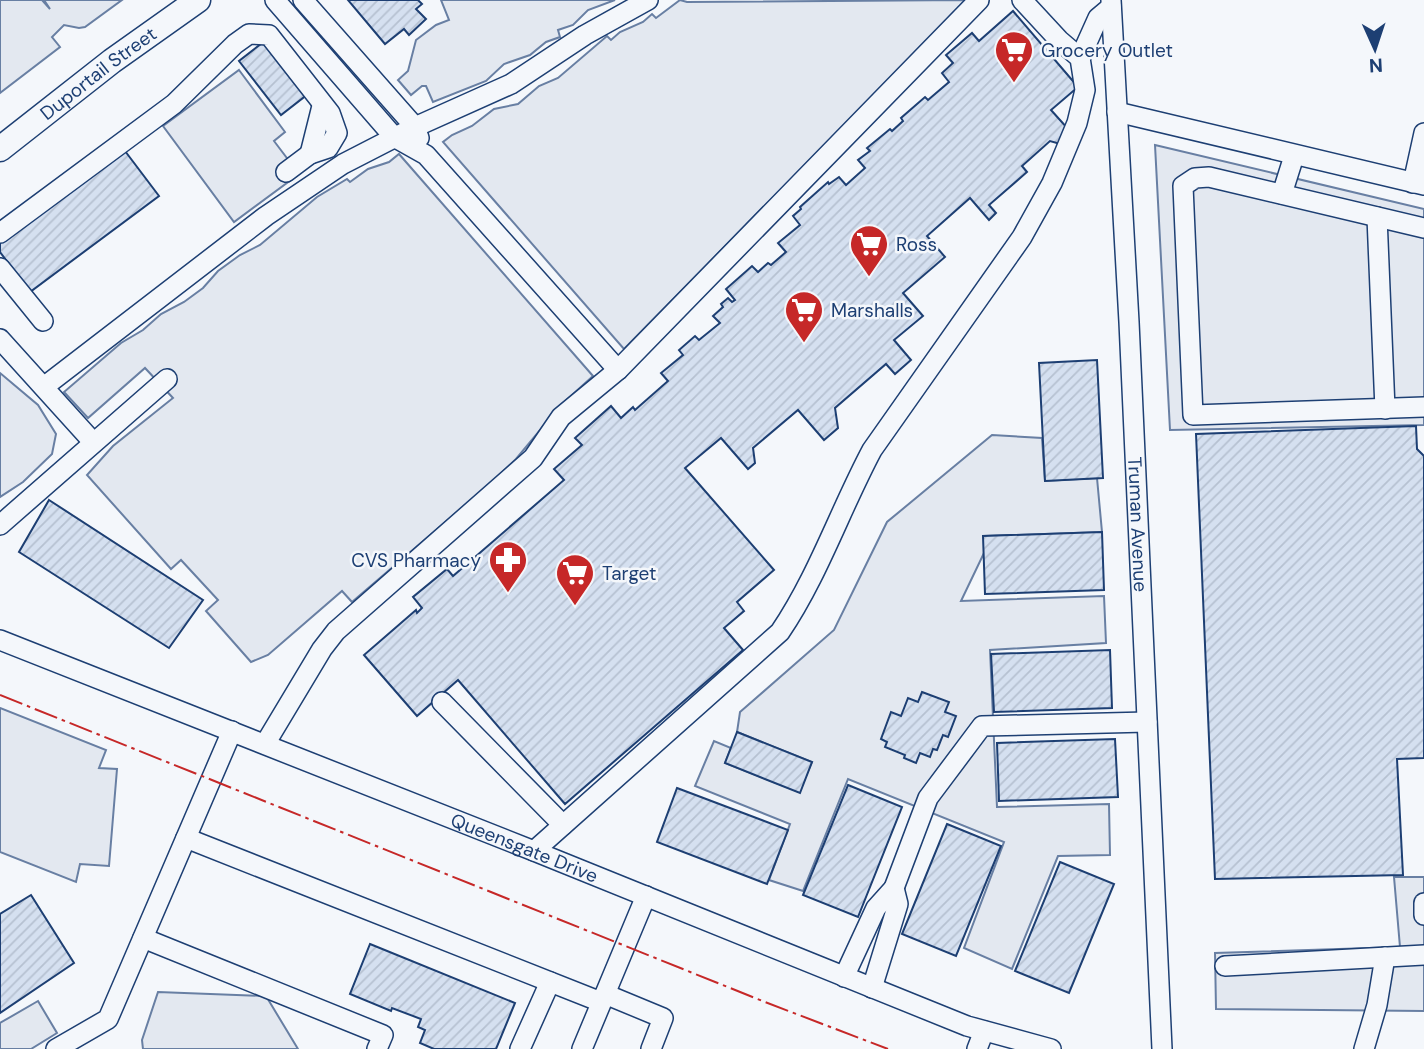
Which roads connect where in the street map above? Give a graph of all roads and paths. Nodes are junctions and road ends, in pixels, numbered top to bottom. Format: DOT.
graph roads {
  1 [pos="198,0"];
  2 [pos="275,0"];
  3 [pos="303,0"];
  4 [pos="648,0"];
  5 [pos="979,0"];
  6 [pos="1023,0"];
  7 [pos="1111,4"];
  8 [pos="1080,58"];
  9 [pos="1117,112"];
  10 [pos="415,127"];
  11 [pos="1424,133"];
  12 [pos="394,137"];
  13 [pos="0,149"];
  14 [pos="426,155"];
  15 [pos="1294,156"];
  16 [pos="286,172"];
  17 [pos="1418,184"];
  18 [pos="1282,194"];
  19 [pos="1377,217"];
  20 [pos="1424,228"];
  21 [pos="0,233"];
  22 [pos="0,268"];
  23 [pos="43,321"];
  24 [pos="0,339"];
  25 [pos="618,370"];
  26 [pos="167,379"];
  27 [pos="45,386"];
  28 [pos="1424,407"];
  29 [pos="1385,409"];
  30 [pos="93,442"];
  31 [pos="0,525"];
  32 [pos="0,640"];
  33 [pos="442,702"];
  34 [pos="1147,722"];
  35 [pos="232,731"];
  36 [pos="265,744"];
  37 [pos="563,825"];
  38 [pos="186,838"];
  39 [pos="534,851"];
  40 [pos="894,888"];
  41 [pos="646,896"];
  42 [pos="1424,903"];
  43 [pos="1424,915"];
  44 [pos="143,938"];
  45 [pos="1424,955"];
  46 [pos="1384,957"];
  47 [pos="1225,966"];
  48 [pos="844,977"];
  49 [pos="550,982"];
  50 [pos="872,988"];
  51 [pos="603,998"];
  52 [pos="981,1040"];
  53 [pos="69,1046"];
  54 [pos="1040,1048"];
  55 [pos="377,1049"];
  56 [pos="520,1049"];
  57 [pos="582,1049"];
  58 [pos="651,1049"];
  59 [pos="1162,1049"];
  60 [pos="1364,1049"];
  1 -- 13 [label="main road, Duportail Street"];
  2 -- 12 [label="street"];
  3 -- 10 [label="street"];
  4 -- 10 [label="street"];
  5 -- 25 [label="street"];
  6 -- 8 [label="street"];
  7 -- 8 [label="street"];
  7 -- 9 [label="street, Truman Avenue"];
  8 -- 37 [label="street"];
  9 -- 15 [label="street"];
  9 -- 34 [label="street, Truman Avenue"];
  10 -- 12 [label="street"];
  10 -- 14 [label="street"];
  11 -- 17 [label="street"];
  12 -- 14 [label="street"];
  12 -- 27 [label="street"];
  14 -- 25 [label="street"];
  15 -- 17 [label="street"];
  15 -- 18 [label="street"];
  16 -- 21 [label="street"];
  18 -- 19 [label="street"];
  18 -- 29 [label="street"];
  19 -- 20 [label="street"];
  19 -- 29 [label="street"];
  22 -- 23 [label="street"];
  24 -- 27 [label="street"];
  25 -- 36 [label="street"];
  26 -- 30 [label="street"];
  27 -- 30 [label="street"];
  28 -- 29 [label="street"];
  30 -- 31 [label="street"];
  32 -- 35 [label="street, Queensgate Drive"];
  33 -- 37 [label="street"];
  34 -- 40 [label="street"];
  34 -- 59 [label="street, Truman Avenue"];
  35 -- 36 [label="street, Queensgate Drive"];
  35 -- 38 [label="street"];
  36 -- 39 [label="street, Queensgate Drive"];
  37 -- 39 [label="street"];
  38 -- 44 [label="street"];
  38 -- 49 [label="street"];
  39 -- 41 [label="street, Queensgate Drive"];
  40 -- 48 [label="street"];
  40 -- 50 [label="street"];
  41 -- 48 [label="street, Queensgate Drive"];
  41 -- 51 [label="street"];
  42 -- 43 [label="street"];
  44 -- 53 [label="street"];
  44 -- 55 [label="street"];
  45 -- 46 [label="street"];
  46 -- 47 [label="street"];
  46 -- 60 [label="street"];
  48 -- 50 [label="street, Queensgate Drive"];
  49 -- 51 [label="street"];
  49 -- 56 [label="street"];
  50 -- 52 [label="street, Queensgate Drive"];
  51 -- 57 [label="street"];
  51 -- 58 [label="street"];
  52 -- 54 [label="street, Queensgate Drive"];
}
